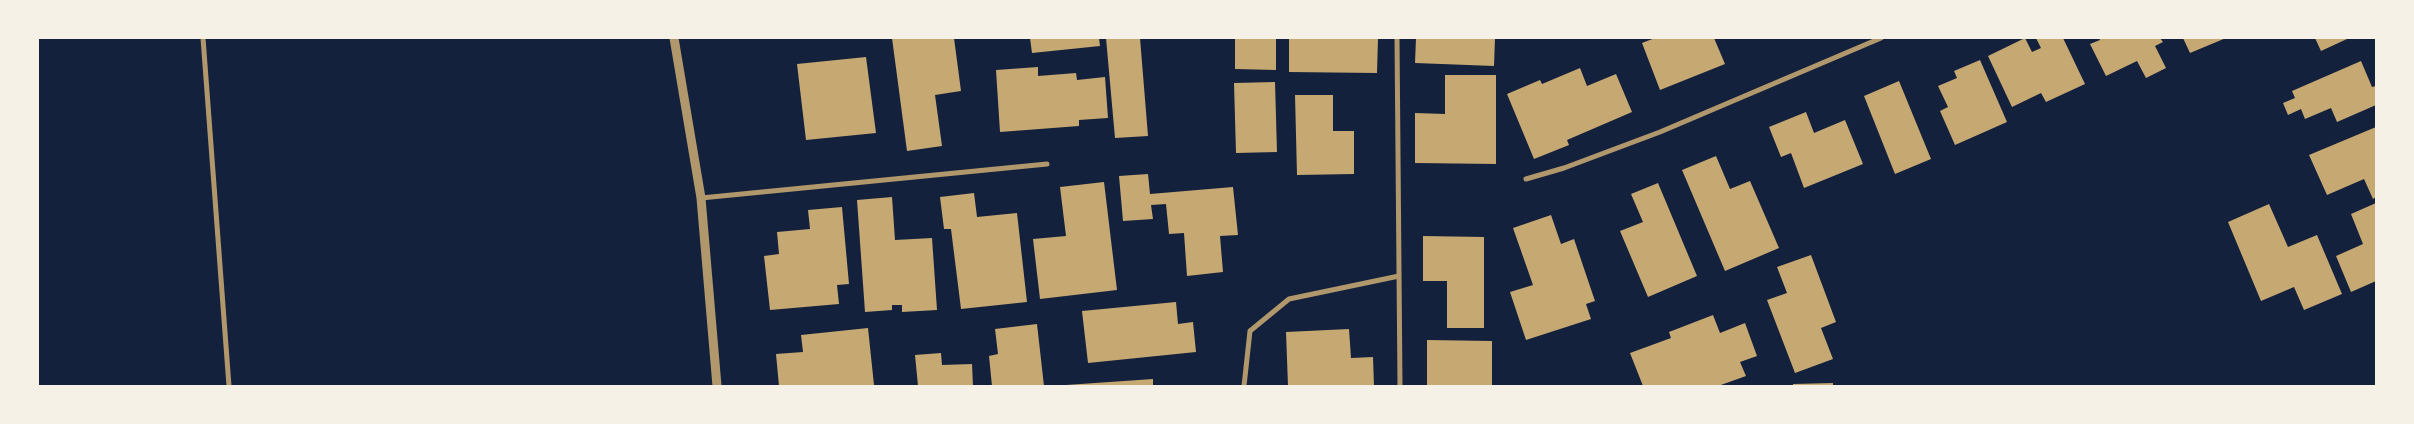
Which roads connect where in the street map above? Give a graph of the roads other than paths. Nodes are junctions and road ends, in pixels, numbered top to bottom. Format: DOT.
graph roads {
  1 [pos="202,38"];
  2 [pos="674,38"];
  3 [pos="1397,38"];
  4 [pos="1881,38"];
  5 [pos="1047,164"];
  6 [pos="1526,179"];
  7 [pos="701,198"];
  8 [pos="1398,276"];
  9 [pos="229,386"];
  10 [pos="717,386"];
  11 [pos="1244,386"];
  12 [pos="1400,386"];
  1 -- 9 [label="street"];
  2 -- 7 [label="street"];
  3 -- 8 [label="street"];
  4 -- 6 [label="street"];
  5 -- 7 [label="street"];
  7 -- 10 [label="street"];
  8 -- 11 [label="street"];
  8 -- 12 [label="street"];
}
